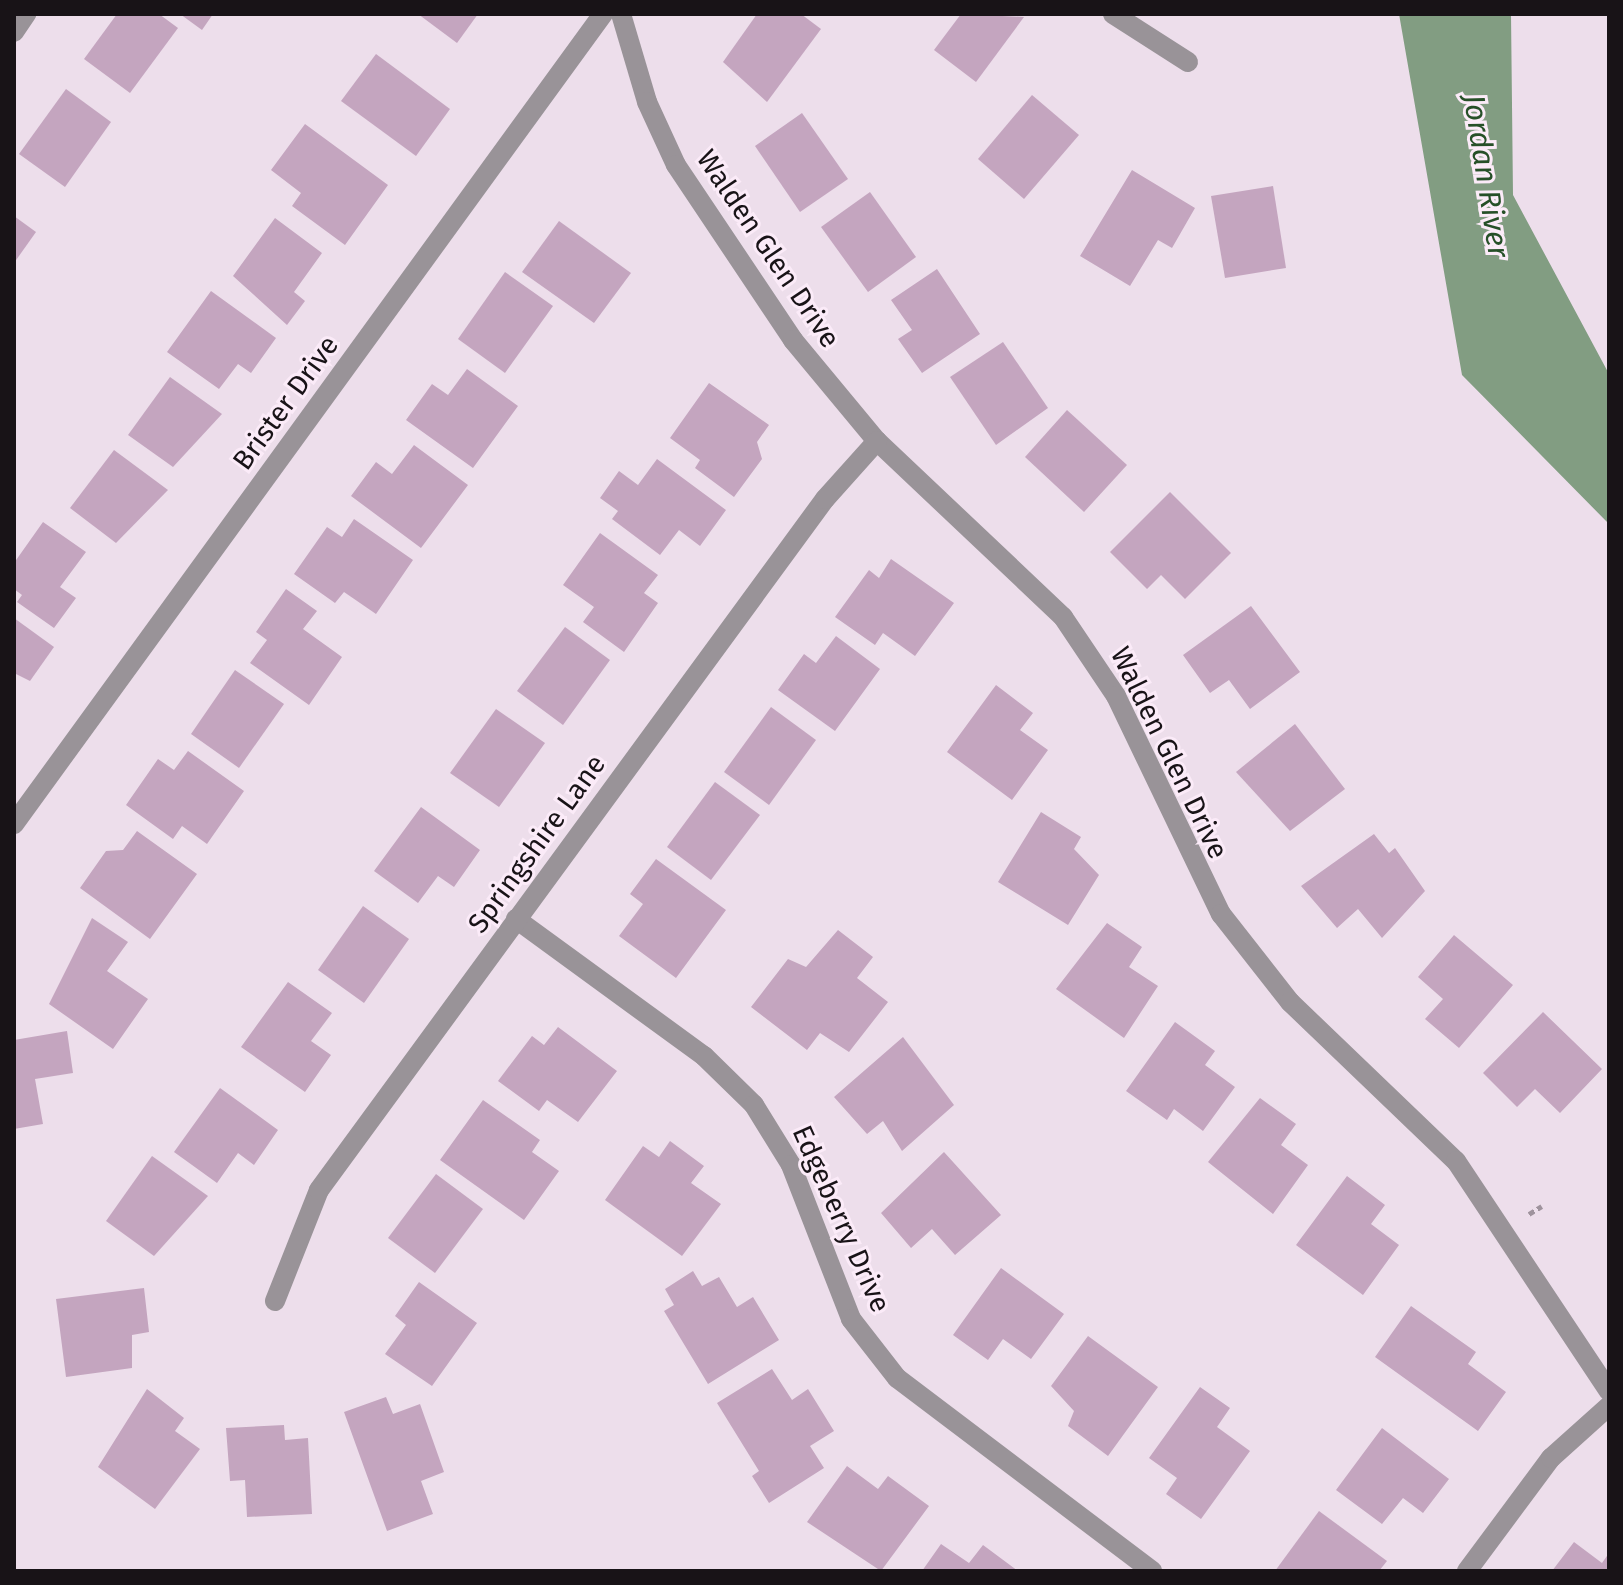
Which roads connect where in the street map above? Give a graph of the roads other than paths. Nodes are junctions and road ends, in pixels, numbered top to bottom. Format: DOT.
graph roads {
  1 [pos="26,14"];
  2 [pos="603,14"];
  3 [pos="621,14"];
  4 [pos="1113,14"];
  5 [pos="14,32"];
  6 [pos="1188,62"];
  7 [pos="877,441"];
  8 [pos="14,824"];
  9 [pos="516,919"];
  10 [pos="275,1301"];
  11 [pos="1609,1391"];
  12 [pos="1609,1406"];
  13 [pos="1152,1571"];
  14 [pos="1467,1571"];
  1 -- 5 [label="street"];
  2 -- 8 [label="street, Brister Drive"];
  3 -- 7 [label="street, Walden Glen Drive"];
  4 -- 6 [label="street"];
  7 -- 9 [label="street, Springshire Lane"];
  7 -- 11 [label="street, Walden Glen Drive"];
  9 -- 10 [label="street, Springshire Lane"];
  9 -- 13 [label="street, Edgeberry Drive"];
  12 -- 14 [label="street"];
}
